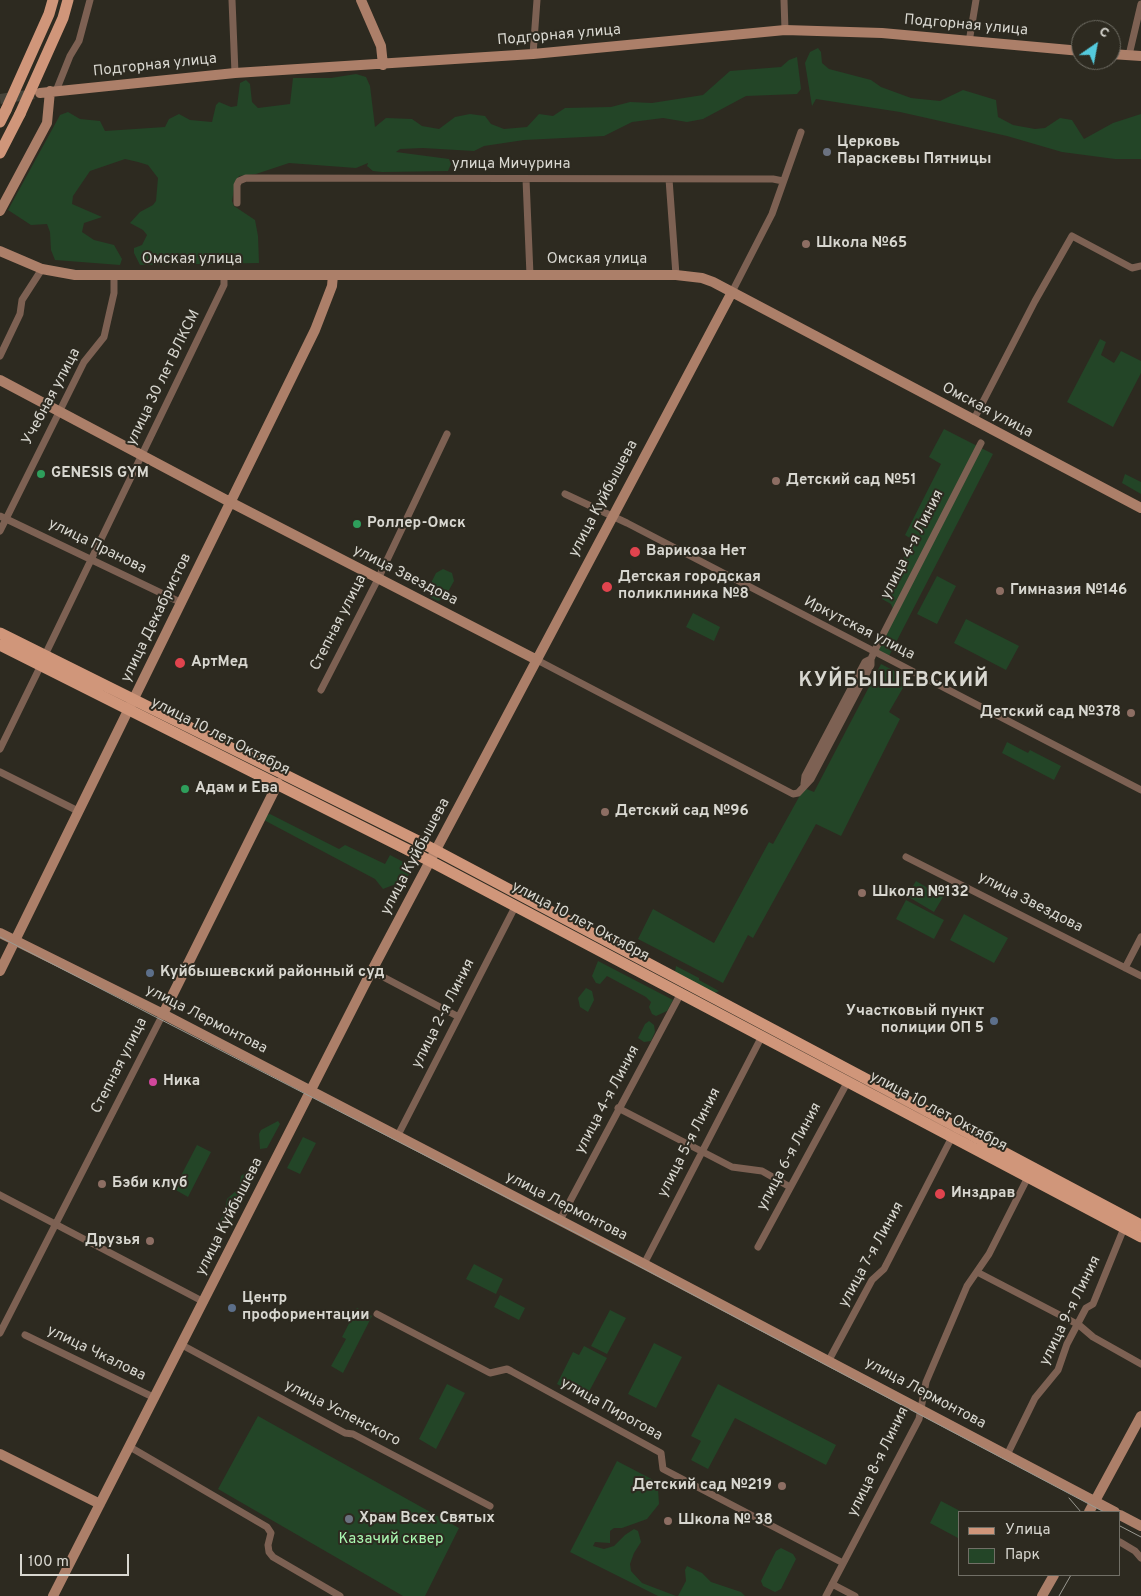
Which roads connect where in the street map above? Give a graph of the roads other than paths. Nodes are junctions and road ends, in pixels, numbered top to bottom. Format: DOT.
graph roads {
  1 [pos="53,0"];
  2 [pos="68,0"];
  3 [pos="90,0"];
  4 [pos="232,0"];
  5 [pos="361,0"];
  6 [pos="537,0"];
  7 [pos="784,0"];
  8 [pos="976,0"];
  9 [pos="1141,4"];
  10 [pos="785,30"];
  11 [pos="969,42"];
  12 [pos="1071,50"];
  13 [pos="533,54"];
  14 [pos="1121,55"];
  15 [pos="1129,55"];
  16 [pos="1141,56"];
  17 [pos="383,65"];
  18 [pos="236,73"];
  19 [pos="49,92"];
  20 [pos="0,122"];
  21 [pos="801,132"];
  22 [pos="0,153"];
  23 [pos="669,179"];
  24 [pos="526,180"];
  25 [pos="783,182"];
  26 [pos="237,203"];
  27 [pos="0,211"];
  28 [pos="0,251"];
  29 [pos="1141,266"];
  30 [pos="42,269"];
  31 [pos="224,274"];
  32 [pos="114,275"];
  33 [pos="333,275"];
  34 [pos="530,275"];
  35 [pos="676,275"];
  36 [pos="732,292"];
  37 [pos="0,356"];
  38 [pos="0,380"];
  39 [pos="58,411"];
  40 [pos="973,421"];
  41 [pos="447,434"];
  42 [pos="981,443"];
  43 [pos="141,456"];
  44 [pos="565,494"];
  45 [pos="230,502"];
  46 [pos="1141,508"];
  47 [pos="3,517"];
  48 [pos="611,517"];
  49 [pos="0,531"];
  50 [pos="92,560"];
  51 [pos="378,579"];
  52 [pos="182,604"];
  53 [pos="0,633"];
  54 [pos="0,645"];
  55 [pos="874,652"];
  56 [pos="43,660"];
  57 [pos="536,660"];
  58 [pos="321,690"];
  59 [pos="132,704"];
  60 [pos="0,749"];
  61 [pos="0,772"];
  62 [pos="278,783"];
  63 [pos="1141,790"];
  64 [pos="798,793"];
  65 [pos="78,811"];
  66 [pos="433,856"];
  67 [pos="906,857"];
  68 [pos="516,905"];
  69 [pos="0,933"];
  70 [pos="1141,937"];
  71 [pos="15,940"];
  72 [pos="1124,968"];
  73 [pos="0,971"];
  74 [pos="372,971"];
  75 [pos="1141,976"];
  76 [pos="681,993"];
  77 [pos="163,1014"];
  78 [pos="457,1016"];
  79 [pos="762,1036"];
  80 [pos="848,1081"];
  81 [pos="310,1091"];
  82 [pos="618,1108"];
  83 [pos="397,1137"];
  84 [pos="952,1137"];
  85 [pos="703,1151"];
  86 [pos="1028,1177"];
  87 [pos="790,1187"];
  88 [pos="0,1195"];
  89 [pos="560,1220"];
  90 [pos="57,1223"];
  91 [pos="1141,1225"];
  92 [pos="1124,1228"];
  93 [pos="1141,1237"];
  94 [pos="758,1247"];
  95 [pos="644,1264"];
  96 [pos="977,1272"];
  97 [pos="204,1302"];
  98 [pos="377,1314"];
  99 [pos="1079,1325"];
  100 [pos="1,1328"];
  101 [pos="25,1335"];
  102 [pos="182,1345"];
  103 [pos="829,1360"];
  104 [pos="1141,1364"];
  105 [pos="155,1398"];
  106 [pos="921,1408"];
  107 [pos="1141,1416"];
  108 [pos="130,1447"];
  109 [pos="0,1454"];
  110 [pos="1007,1455"];
  111 [pos="1096,1502"];
  112 [pos="100,1504"];
  113 [pos="490,1506"];
  114 [pos="1090,1511"];
  115 [pos="1113,1511"];
  116 [pos="1121,1515"];
  117 [pos="1141,1526"];
  118 [pos="1121,1543"];
  119 [pos="1141,1558"];
  120 [pos="843,1563"];
  121 [pos="1053,1576"];
  122 [pos="832,1584"];
  123 [pos="53,1596"];
  124 [pos="340,1596"];
  125 [pos="826,1596"];
  126 [pos="855,1596"];
  127 [pos="1042,1596"];
  1 -- 20 [label="main road, bridge"];
  2 -- 22 [label="main road, bridge"];
  3 -- 19 [label="street"];
  4 -- 18 [label="street"];
  5 -- 17 [label="main road"];
  6 -- 13 [label="street"];
  7 -- 10 [label="street"];
  8 -- 11 [label="street"];
  9 -- 15 [label="street"];
  10 -- 11 [label="main road, Подгорная улица"];
  10 -- 13 [label="main road, Подгорная улица"];
  11 -- 12 [label="main road, Подгорная улица"];
  13 -- 17 [label="main road, Подгорная улица"];
  14 -- 15 [label="main road"];
  15 -- 16 [label="main road"];
  17 -- 18 [label="main road, Подгорная улица"];
  18 -- 19 [label="main road, Подгорная улица"];
  19 -- 27 [label="main road"];
  21 -- 25 [label="street, улица Куйбышева"];
  23 -- 24 [label="street, улица Мичурина"];
  23 -- 25 [label="street, улица Мичурина"];
  23 -- 35 [label="street"];
  24 -- 26 [label="street, улица Мичурина"];
  24 -- 34 [label="street"];
  25 -- 36 [label="street, улица Куйбышева"];
  28 -- 30 [label="main road, Омская улица"];
  29 -- 40 [label="street"];
  30 -- 32 [label="main road, Омская улица"];
  30 -- 37 [label="street"];
  31 -- 32 [label="main road, Омская улица"];
  31 -- 33 [label="main road, Омская улица"];
  31 -- 43 [label="street, улица 30 лет ВЛКСМ"];
  32 -- 39 [label="street, Учебная улица"];
  33 -- 34 [label="main road, Омская улица"];
  33 -- 45 [label="main road, улица Декабристов"];
  34 -- 35 [label="main road, Омская улица"];
  35 -- 36 [label="main road, Омская улица"];
  36 -- 40 [label="main road, Омская улица"];
  36 -- 48 [label="main road, улица Куйбышева"];
  38 -- 39 [label="main road, улица Звездова"];
  39 -- 43 [label="main road, улица Звездова"];
  39 -- 47 [label="street, Учебная улица"];
  40 -- 46 [label="main road, Омская улица"];
  41 -- 51 [label="street, Степная улица"];
  42 -- 55 [label="street, улица 4-я Линия"];
  43 -- 45 [label="main road, улица Звездова"];
  43 -- 50 [label="street, улица 30 лет ВЛКСМ"];
  44 -- 48 [label="street, Иркутская улица"];
  45 -- 51 [label="main road, улица Звездова"];
  45 -- 52 [label="main road, улица Декабристов"];
  47 -- 49 [label="street, Учебная улица"];
  47 -- 50 [label="street, улица Пранова"];
  48 -- 55 [label="street, Иркутская улица"];
  48 -- 57 [label="main road, улица Куйбышева"];
  50 -- 52 [label="street, улица Пранова"];
  50 -- 56 [label="street, улица 30 лет ВЛКСМ"];
  51 -- 57 [label="main road, улица Звездова"];
  51 -- 58 [label="street, Степная улица"];
  52 -- 59 [label="main road, улица Декабристов"];
  53 -- 56 [label="main road, улица 10 лет Октября"];
  54 -- 56 [label="main road, улица 10 лет Октября"];
  55 -- 63 [label="street, Иркутская улица"];
  55 -- 64 [label="street, улица 4-я Линия"];
  56 -- 59 [label="main road, улица 10 лет Октября"];
  56 -- 60 [label="street, улица 30 лет ВЛКСМ"];
  57 -- 64 [label="street, улица Звездова"];
  57 -- 66 [label="main road, улица Куйбышева"];
  59 -- 62 [label="main road, улица 10 лет Октября"];
  59 -- 65 [label="main road, улица Декабристов"];
  59 -- 66 [label="main road, улица 10 лет Октября"];
  61 -- 65 [label="street"];
  62 -- 66 [label="main road, улица 10 лет Октября"];
  62 -- 77 [label="main road, Степная улица"];
  65 -- 71 [label="main road, улица Декабристов"];
  66 -- 68 [label="main road, улица 10 лет Октября"];
  66 -- 74 [label="main road, улица Куйбышева"];
  66 -- 91 [label="main road, улица 10 лет Октября"];
  67 -- 72 [label="street, улица Звездова"];
  68 -- 76 [label="main road, улица 10 лет Октября"];
  68 -- 78 [label="street, улица 2-я Линия"];
  69 -- 71 [label="main road, улица Лермонтова"];
  70 -- 72 [label="street"];
  71 -- 73 [label="main road, улица Декабристов"];
  71 -- 77 [label="main road, улица Лермонтова"];
  72 -- 75 [label="street, улица Звездова"];
  74 -- 78 [label="street"];
  74 -- 81 [label="main road, улица Куйбышева"];
  76 -- 79 [label="main road, улица 10 лет Октября"];
  76 -- 82 [label="street, улица 4-я Линия"];
  77 -- 81 [label="main road, улица Лермонтова"];
  77 -- 90 [label="street, Степная улица"];
  78 -- 83 [label="street, улица 2-я Линия"];
  79 -- 80 [label="main road, улица 10 лет Октября"];
  79 -- 85 [label="street, улица 5-я Линия"];
  80 -- 84 [label="main road, улица 10 лет Октября"];
  80 -- 87 [label="street, улица 6-я Линия"];
  81 -- 83 [label="main road, улица Лермонтова"];
  81 -- 97 [label="main road, улица Куйбышева"];
  82 -- 85 [label="street"];
  82 -- 89 [label="street, улица 4-я Линия"];
  83 -- 89 [label="main road, улица Лермонтова"];
  84 -- 86 [label="main road, улица 10 лет Октября"];
  84 -- 103 [label="street, улица 7-я Линия"];
  85 -- 87 [label="street"];
  85 -- 95 [label="street, улица 5-я Линия"];
  86 -- 92 [label="main road, улица 10 лет Октября"];
  86 -- 96 [label="street, улица 8-я Линия"];
  87 -- 94 [label="street, улица 6-я Линия"];
  88 -- 90 [label="street"];
  89 -- 95 [label="main road, улица Лермонтова"];
  90 -- 97 [label="street"];
  90 -- 100 [label="street, Степная улица"];
  92 -- 93 [label="main road, улица 10 лет Октября"];
  92 -- 99 [label="street, улица 9-я Линия"];
  95 -- 103 [label="main road, улица Лермонтова"];
  96 -- 99 [label="street"];
  96 -- 106 [label="street, улица 8-я Линия"];
  97 -- 102 [label="main road, улица Куйбышева"];
  98 -- 120 [label="street, улица Пирогова"];
  99 -- 104 [label="street"];
  99 -- 110 [label="street, улица 9-я Линия"];
  101 -- 105 [label="street, улица Чкалова"];
  102 -- 105 [label="main road, улица Куйбышева"];
  102 -- 113 [label="street, улица Успенского"];
  103 -- 106 [label="main road, улица Лермонтова"];
  105 -- 108 [label="main road, улица Куйбышева"];
  106 -- 110 [label="main road, улица Лермонтова"];
  106 -- 120 [label="street, улица 8-я Линия"];
  107 -- 111 [label="main road"];
  108 -- 112 [label="main road, улица Куйбышева"];
  108 -- 124 [label="street"];
  109 -- 112 [label="main road"];
  110 -- 111 [label="main road, улица Лермонтова"];
  111 -- 114 [label="main road"];
  111 -- 115 [label="main road, улица Лермонтова"];
  112 -- 123 [label="main road, улица Куйбышева"];
  116 -- 117 [label="main road"];
  118 -- 119 [label="street"];
  120 -- 122 [label="street, улица 8-я Линия"];
  121 -- 127 [label="main road"];
  122 -- 125 [label="street, улица 8-я Линия"];
  122 -- 126 [label="street"];
}
